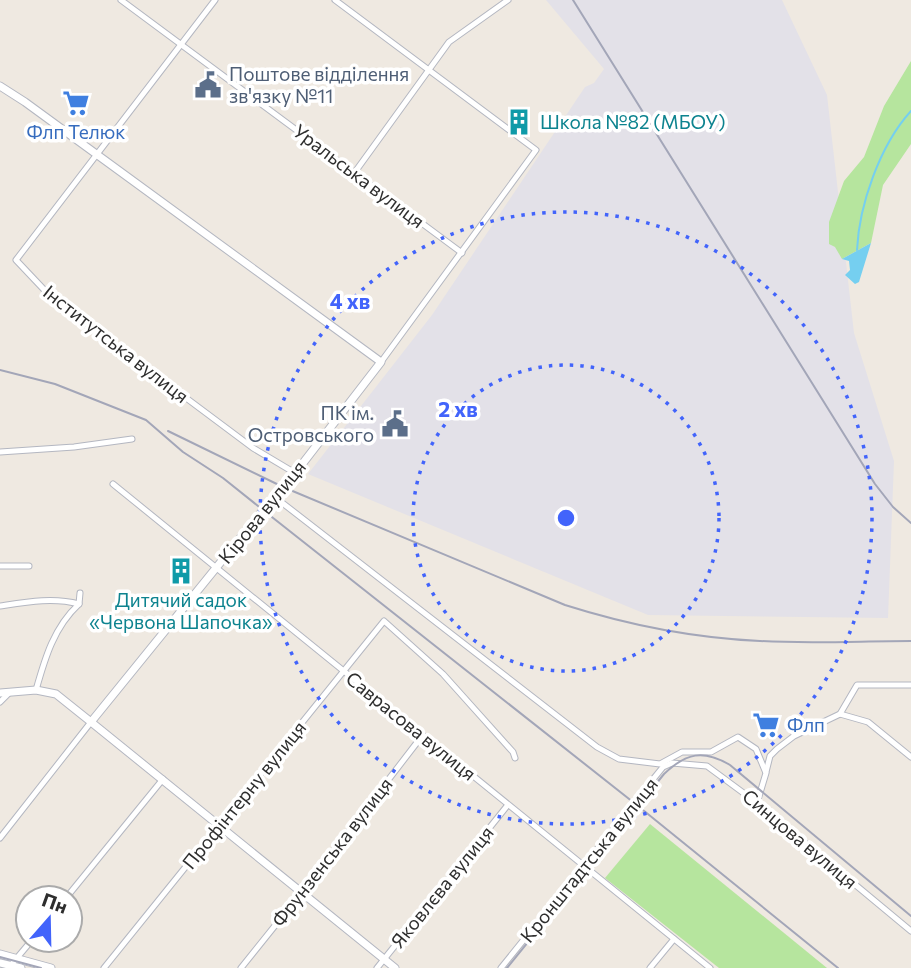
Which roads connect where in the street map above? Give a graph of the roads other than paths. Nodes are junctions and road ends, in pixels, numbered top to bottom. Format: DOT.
graph roads {
  1 [pos="121,0"];
  2 [pos="215,0"];
  3 [pos="335,0"];
  4 [pos="508,0"];
  5 [pos="182,46"];
  6 [pos="429,70"];
  7 [pos="0,86"];
  8 [pos="98,155"];
  9 [pos="355,172"];
  10 [pos="462,253"];
  11 [pos="381,362"];
  12 [pos="132,439"];
  13 [pos="0,452"];
  14 [pos="295,473"];
  15 [pos="113,484"];
  16 [pos="276,498"];
  17 [pos="0,566"];
  18 [pos="29,566"];
  19 [pos="217,568"];
  20 [pos="80,593"];
  21 [pos="79,604"];
  22 [pos="0,606"];
  23 [pos="344,671"];
  24 [pos="911,685"];
  25 [pos="36,690"];
  26 [pos="10,692"];
  27 [pos="0,694"];
  28 [pos="0,702"];
  29 [pos="840,713"];
  30 [pos="91,722"];
  31 [pos="422,736"];
  32 [pos="911,757"];
  33 [pos="515,758"];
  34 [pos="682,763"];
  35 [pos="765,773"];
  36 [pos="163,779"];
  37 [pos="757,803"];
  38 [pos="507,806"];
  39 [pos="220,825"];
  40 [pos="0,838"];
  41 [pos="584,864"];
  42 [pos="77,884"];
  43 [pos="302,892"];
  44 [pos="911,931"];
  45 [pos="674,939"];
  46 [pos="0,954"];
  47 [pos="20,954"];
  48 [pos="17,958"];
  49 [pos="385,959"];
  50 [pos="0,963"];
  51 [pos="11,965"];
  52 [pos="20,968"];
  53 [pos="51,968"];
  54 [pos="104,968"];
  55 [pos="241,968"];
  56 [pos="377,968"];
  57 [pos="395,968"];
  58 [pos="501,968"];
  59 [pos="650,968"];
  60 [pos="710,968"];
  1 -- 5 [label="street, Уральська вулиця"];
  2 -- 5 [label="street"];
  3 -- 6 [label="street"];
  4 -- 6 [label="street"];
  5 -- 8 [label="street"];
  5 -- 9 [label="street, Уральська вулиця"];
  6 -- 9 [label="street"];
  6 -- 10 [label="street"];
  7 -- 8 [label="main road"];
  8 -- 11 [label="main road"];
  8 -- 14 [label="street, Інститутська вулиця"];
  9 -- 10 [label="street, Уральська вулиця"];
  10 -- 11 [label="street"];
  11 -- 14 [label="main road, Кірова вулиця"];
  12 -- 13 [label="street"];
  14 -- 16 [label="main road, Кірова вулиця"];
  15 -- 19 [label="street, Саврасова вулиця"];
  16 -- 19 [label="main road, Кірова вулиця"];
  16 -- 35 [label="street"];
  17 -- 18 [label="street"];
  19 -- 23 [label="street, Саврасова вулиця"];
  19 -- 30 [label="main road, Кірова вулиця"];
  20 -- 21 [label="street"];
  21 -- 22 [label="street"];
  21 -- 25 [label="street"];
  23 -- 31 [label="street, Саврасова вулиця"];
  23 -- 33 [label="street, Профінтерну вулиця"];
  23 -- 39 [label="street, Профінтерну вулиця"];
  24 -- 29 [label="street"];
  25 -- 26 [label="main road"];
  25 -- 30 [label="main road"];
  26 -- 27 [label="main road"];
  26 -- 28 [label="street"];
  29 -- 32 [label="street"];
  29 -- 35 [label="street"];
  30 -- 36 [label="main road"];
  30 -- 40 [label="street"];
  31 -- 38 [label="street, Саврасова вулиця"];
  31 -- 43 [label="street, Фрунзенська вулиця"];
  34 -- 37 [label="street, Синцова вулиця"];
  34 -- 41 [label="street, Кронштадтська вулиця, bridge"];
  35 -- 37 [label="street"];
  36 -- 39 [label="main road"];
  36 -- 42 [label="street"];
  37 -- 44 [label="street, Синцова вулиця"];
  38 -- 41 [label="street, Саврасова вулиця"];
  38 -- 49 [label="street, Яковлєва вулиця"];
  39 -- 43 [label="main road"];
  39 -- 54 [label="street, Профінтерну вулиця"];
  41 -- 45 [label="street, Саврасова вулиця"];
  41 -- 58 [label="street, Кронштадтська вулиця"];
  43 -- 49 [label="main road"];
  43 -- 55 [label="street, Фрунзенська вулиця"];
  45 -- 59 [label="street"];
  45 -- 60 [label="street, Саврасова вулиця"];
  46 -- 48 [label="main road"];
  47 -- 48 [label="street"];
  48 -- 51 [label="street"];
  48 -- 53 [label="main road"];
  49 -- 56 [label="street, Яковлєва вулиця"];
  49 -- 57 [label="main road"];
  50 -- 51 [label="main road"];
  51 -- 52 [label="main road"];
}
